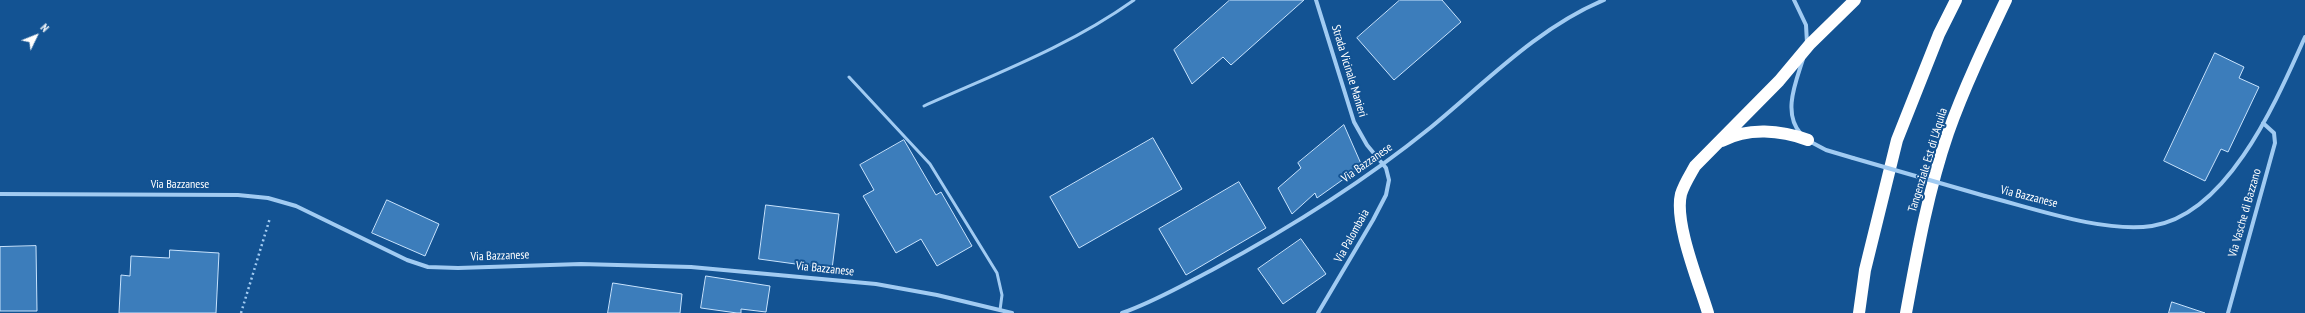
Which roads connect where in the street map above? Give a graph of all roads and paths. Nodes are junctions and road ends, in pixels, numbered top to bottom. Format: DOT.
graph roads {
  1 [pos="1134,0"];
  2 [pos="1316,0"];
  3 [pos="1604,0"];
  4 [pos="1794,0"];
  5 [pos="1855,0"];
  6 [pos="1956,0"];
  7 [pos="2006,0"];
  8 [pos="2305,37"];
  9 [pos="1806,48"];
  10 [pos="849,77"];
  11 [pos="924,106"];
  12 [pos="2263,123"];
  13 [pos="1808,140"];
  14 [pos="1716,144"];
  15 [pos="1383,165"];
  16 [pos="0,194"];
  17 [pos="275,200"];
  18 [pos="1000,310"];
  19 [pos="241,313"];
  20 [pos="1012,313"];
  21 [pos="1122,313"];
  22 [pos="1318,313"];
  23 [pos="1708,313"];
  24 [pos="1859,313"];
  25 [pos="1906,313"];
  26 [pos="2228,313"];
  1 -- 11 [label="lane"];
  2 -- 15 [label="street, Strada Vicinale Manieri"];
  3 -- 15 [label="street, Via Bazzanese"];
  4 -- 9 [label="street, Via Bazzanese"];
  5 -- 9 [label="highway"];
  6 -- 24 [label="highway"];
  7 -- 25 [label="highway, Tangenziale Est di L'Aquila"];
  8 -- 12 [label="street, Via Bazzanese"];
  9 -- 13 [label="street, Via Bazzanese"];
  9 -- 14 [label="highway"];
  10 -- 18 [label="lane"];
  12 -- 13 [label="street, Via Bazzanese, bridge"];
  12 -- 26 [label="street, Via Vasche di Bazzano"];
  13 -- 14 [label="highway"];
  14 -- 23 [label="highway"];
  15 -- 21 [label="street, Via Bazzanese"];
  15 -- 22 [label="street, Via Palombaia"];
  16 -- 17 [label="street, Via Bazzanese"];
  17 -- 18 [label="street, Via Bazzanese"];
  17 -- 19 [label="path"];
  18 -- 20 [label="street, Via Bazzanese"];
}
